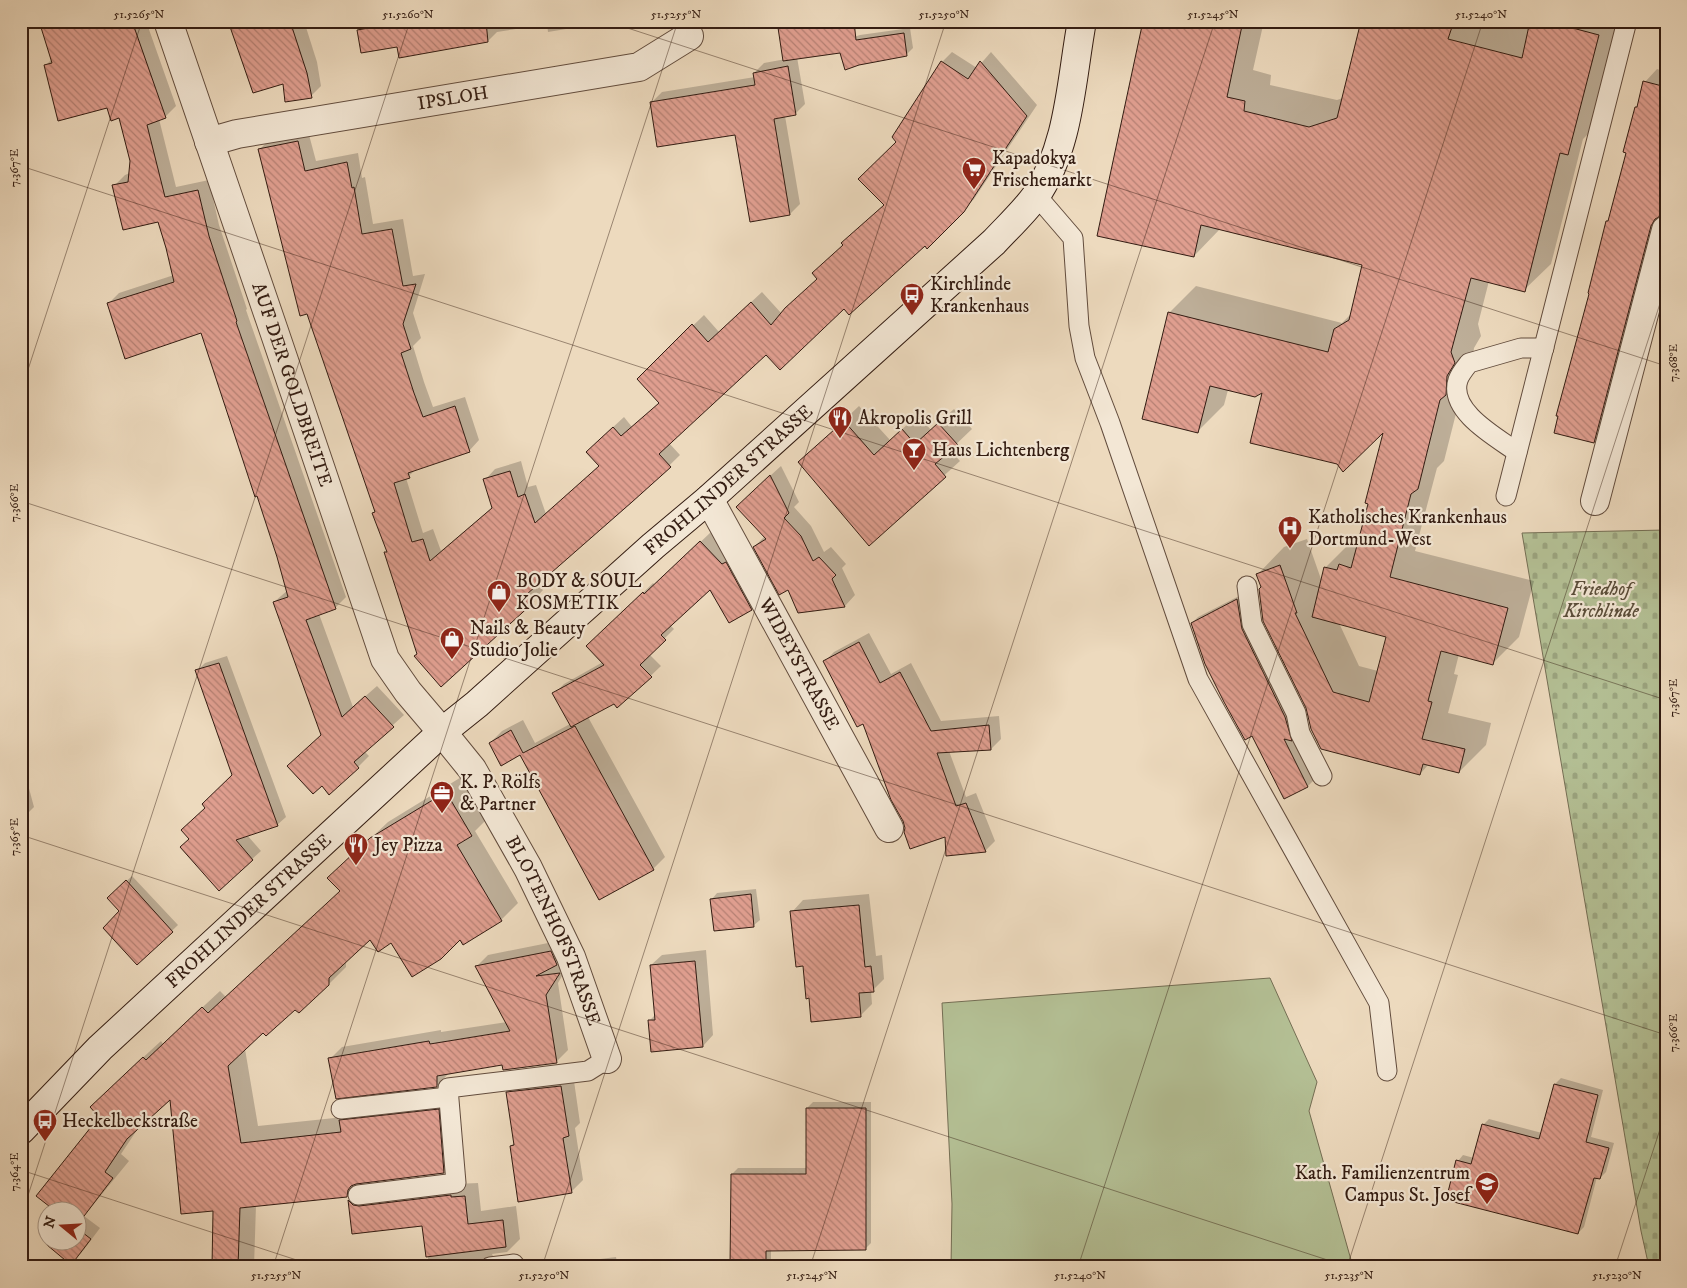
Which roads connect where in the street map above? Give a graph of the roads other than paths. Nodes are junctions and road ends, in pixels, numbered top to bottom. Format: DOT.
graph roads {
  1 [pos="168,21"];
  2 [pos="1082,21"];
  3 [pos="1627,21"];
  4 [pos="689,36"];
  5 [pos="209,142"];
  6 [pos="1036,195"];
  7 [pos="1666,230"];
  8 [pos="1544,348"];
  9 [pos="1517,452"];
  10 [pos="1506,496"];
  11 [pos="709,499"];
  12 [pos="1596,501"];
  13 [pos="1247,586"];
  14 [pos="442,732"];
  15 [pos="1322,776"];
  16 [pos="889,828"];
  17 [pos="607,1059"];
  18 [pos="1387,1071"];
  19 [pos="448,1097"];
  20 [pos="341,1109"];
  21 [pos="21,1130"];
  22 [pos="358,1195"];
  23 [pos="514,1264"];
  24 [pos="490,1267"];
  1 -- 5 [label="street, AUF DER GOLDBREITE"];
  2 -- 6 [label="street, FROHLINDER STRASSE"];
  3 -- 8 [label="lane"];
  4 -- 5 [label="street, IPSLOH"];
  5 -- 14 [label="street, AUF DER GOLDBREITE"];
  6 -- 11 [label="street, FROHLINDER STRASSE"];
  6 -- 18 [label="lane"];
  7 -- 12 [label="street"];
  8 -- 9 [label="lane"];
  8 -- 9 [label="lane"];
  9 -- 10 [label="lane"];
  11 -- 14 [label="street, FROHLINDER STRASSE"];
  11 -- 16 [label="street, WIDEYSTRASSE"];
  13 -- 15 [label="lane"];
  14 -- 17 [label="street, BLOTENHOFSTRASSE"];
  14 -- 21 [label="street, FROHLINDER STRASSE"];
  17 -- 19 [label="lane"];
  19 -- 20 [label="lane"];
  19 -- 22 [label="lane"];
  23 -- 24 [label="lane"];
}
